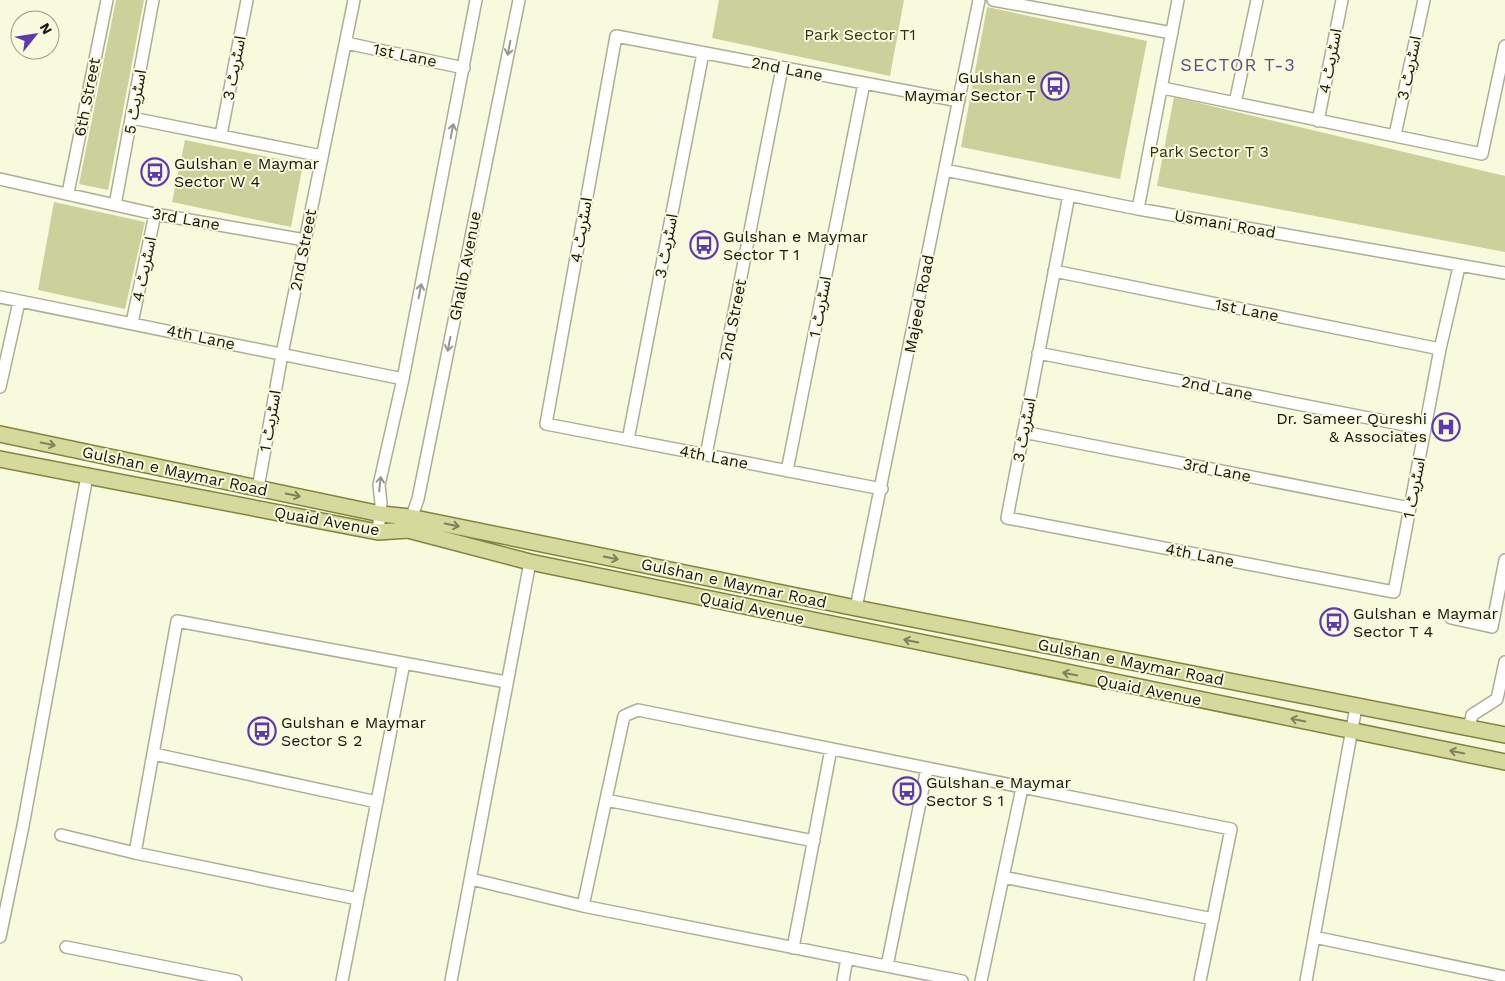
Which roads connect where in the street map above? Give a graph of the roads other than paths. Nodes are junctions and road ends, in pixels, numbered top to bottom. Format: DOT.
graph roads {
  1 [pos="107,0"];
  2 [pos="153,0"];
  3 [pos="247,0"];
  4 [pos="354,0"];
  5 [pos="476,0"];
  6 [pos="519,0"];
  7 [pos="979,0"];
  8 [pos="993,0"];
  9 [pos="1178,0"];
  10 [pos="1257,0"];
  11 [pos="1342,0"];
  12 [pos="1424,0"];
  13 [pos="1038,4"];
  14 [pos="1172,33"];
  15 [pos="616,36"];
  16 [pos="346,43"];
  17 [pos="1505,46"];
  18 [pos="703,53"];
  19 [pos="464,68"];
  20 [pos="782,68"];
  21 [pos="864,83"];
  22 [pos="1163,88"];
  23 [pos="959,101"];
  24 [pos="1235,103"];
  25 [pos="132,118"];
  26 [pos="1318,121"];
  27 [pos="221,135"];
  28 [pos="1394,135"];
  29 [pos="322,156"];
  30 [pos="946,170"];
  31 [pos="0,179"];
  32 [pos="68,193"];
  33 [pos="1069,195"];
  34 [pos="115,204"];
  35 [pos="1138,209"];
  36 [pos="155,214"];
  37 [pos="305,240"];
  38 [pos="1459,267"];
  39 [pos="1054,271"];
  40 [pos="1505,273"];
  41 [pos="0,297"];
  42 [pos="19,302"];
  43 [pos="132,323"];
  44 [pos="1440,349"];
  45 [pos="1038,353"];
  46 [pos="282,354"];
  47 [pos="403,379"];
  48 [pos="0,387"];
  49 [pos="546,424"];
  50 [pos="1425,429"];
  51 [pos="1023,432"];
  52 [pos="0,434"];
  53 [pos="628,440"];
  54 [pos="706,455"];
  55 [pos="0,459"];
  56 [pos="787,471"];
  57 [pos="87,476"];
  58 [pos="258,488"];
  59 [pos="882,489"];
  60 [pos="1410,508"];
  61 [pos="381,514"];
  62 [pos="1007,518"];
  63 [pos="409,523"];
  64 [pos="378,532"];
  65 [pos="1505,560"];
  66 [pos="530,562"];
  67 [pos="1394,592"];
  68 [pos="856,608"];
  69 [pos="1451,618"];
  70 [pos="1505,662"];
  71 [pos="404,663"];
  72 [pos="506,682"];
  73 [pos="1356,707"];
  74 [pos="1469,728"];
  75 [pos="1351,731"];
  76 [pos="1505,735"];
  77 [pos="832,749"];
  78 [pos="154,754"];
  79 [pos="1505,762"];
  80 [pos="927,768"];
  81 [pos="1022,788"];
  82 [pos="606,800"];
  83 [pos="377,802"];
  84 [pos="61,835"];
  85 [pos="814,841"];
  86 [pos="134,853"];
  87 [pos="1003,877"];
  88 [pos="471,879"];
  89 [pos="358,899"];
  90 [pos="583,906"];
  91 [pos="1213,919"];
  92 [pos="0,937"];
  93 [pos="1314,937"];
  94 [pos="66,947"];
  95 [pos="793,948"];
  96 [pos="847,958"];
  97 [pos="886,966"];
  98 [pos="1484,977"];
  99 [pos="1505,977"];
  100 [pos="230,980"];
  101 [pos="342,981"];
  102 [pos="451,981"];
  103 [pos="843,981"];
  104 [pos="962,981"];
  105 [pos="981,981"];
  106 [pos="1200,981"];
  107 [pos="1306,981"];
  1 -- 32 [label="street, 6th Street"];
  2 -- 25 [label="street, اسٹریٹ 5"];
  3 -- 27 [label="street, اسٹریٹ 3"];
  4 -- 16 [label="street, 2nd Street"];
  5 -- 19 [label="street"];
  6 -- 63 [label="street, Ghalib Avenue, one-way"];
  7 -- 23 [label="street, Majeed Road"];
  8 -- 13 [label="street"];
  9 -- 14 [label="street"];
  10 -- 24 [label="street"];
  11 -- 26 [label="street, اسٹریٹ 4"];
  12 -- 28 [label="street, اسٹریٹ 3"];
  13 -- 14 [label="street"];
  14 -- 22 [label="street"];
  15 -- 18 [label="street, 2nd Lane"];
  15 -- 49 [label="street, اسٹریٹ 4"];
  16 -- 19 [label="street, 1st Lane"];
  16 -- 29 [label="street, 2nd Street"];
  17 -- 28 [label="street"];
  18 -- 20 [label="street, 2nd Lane"];
  18 -- 53 [label="street, اسٹریٹ 3"];
  47 -- 19 [label="street, one-way"];
  20 -- 21 [label="street, 2nd Lane"];
  20 -- 54 [label="street, 2nd Street"];
  21 -- 23 [label="street, 2nd Lane"];
  21 -- 56 [label="street, اسٹریٹ 1"];
  22 -- 24 [label="street"];
  22 -- 35 [label="street"];
  23 -- 30 [label="street, Majeed Road"];
  24 -- 26 [label="street"];
  25 -- 27 [label="street"];
  25 -- 34 [label="street, اسٹریٹ 5"];
  26 -- 28 [label="street"];
  27 -- 29 [label="street"];
  29 -- 37 [label="street, 2nd Street"];
  30 -- 33 [label="street, Usmani Road"];
  30 -- 59 [label="street, Majeed Road"];
  31 -- 32 [label="street"];
  32 -- 34 [label="street, 3rd Lane"];
  33 -- 35 [label="street, Usmani Road"];
  33 -- 39 [label="street, اسٹریٹ 3"];
  34 -- 36 [label="street, 3rd Lane"];
  35 -- 38 [label="street, Usmani Road"];
  36 -- 37 [label="street, 3rd Lane"];
  36 -- 43 [label="street, اسٹریٹ 4"];
  37 -- 46 [label="street, 2nd Street"];
  38 -- 40 [label="street, Usmani Road"];
  38 -- 44 [label="street, اسٹریٹ 1"];
  39 -- 44 [label="street, 1st Lane"];
  39 -- 45 [label="street, اسٹریٹ 3"];
  41 -- 42 [label="street, 4th Lane"];
  42 -- 43 [label="street, 4th Lane"];
  42 -- 48 [label="street"];
  43 -- 46 [label="street, 4th Lane"];
  44 -- 50 [label="street, اسٹریٹ 1"];
  45 -- 50 [label="street, 2nd Lane"];
  45 -- 51 [label="street, اسٹریٹ 3"];
  46 -- 47 [label="street, 4th Lane"];
  46 -- 58 [label="street, اسٹریٹ 1"];
  61 -- 47 [label="street, one-way"];
  49 -- 53 [label="street, 4th Lane"];
  50 -- 60 [label="street, اسٹریٹ 1"];
  51 -- 60 [label="street, 3rd Lane"];
  51 -- 62 [label="street, اسٹریٹ 3"];
  52 -- 58 [label="main road, Gulshan e Maymar Road, one-way"];
  53 -- 54 [label="street, 4th Lane"];
  54 -- 56 [label="street, 4th Lane"];
  55 -- 57 [label="main road, Quaid Avenue"];
  56 -- 59 [label="street, 4th Lane"];
  57 -- 64 [label="main road, Quaid Avenue"];
  57 -- 92 [label="street"];
  58 -- 61 [label="main road, Gulshan e Maymar Road, one-way"];
  59 -- 68 [label="street, Majeed Road"];
  60 -- 67 [label="street, اسٹریٹ 1"];
  61 -- 63 [label="main road, Gulshan e Maymar Road"];
  61 -- 64 [label="street"];
  62 -- 67 [label="street, 4th Lane"];
  63 -- 64 [label="main road, Quaid Avenue"];
  63 -- 66 [label="main road, Quaid Avenue"];
  63 -- 68 [label="main road, Gulshan e Maymar Road, one-way"];
  65 -- 69 [label="street"];
  66 -- 72 [label="street"];
  75 -- 66 [label="main road, Quaid Avenue, one-way"];
  68 -- 73 [label="main road, Gulshan e Maymar Road"];
  70 -- 74 [label="street"];
  71 -- 72 [label="street"];
  71 -- 78 [label="street"];
  71 -- 83 [label="street"];
  72 -- 88 [label="street"];
  73 -- 74 [label="main road, Gulshan e Maymar Road"];
  73 -- 75 [label="street"];
  74 -- 76 [label="main road, Gulshan e Maymar Road"];
  79 -- 75 [label="main road, Quaid Avenue, one-way"];
  75 -- 93 [label="street"];
  77 -- 80 [label="street"];
  77 -- 82 [label="street"];
  77 -- 85 [label="street"];
  78 -- 83 [label="street"];
  78 -- 86 [label="street"];
  80 -- 81 [label="street"];
  80 -- 97 [label="street"];
  81 -- 87 [label="street"];
  81 -- 91 [label="street"];
  82 -- 85 [label="street"];
  82 -- 90 [label="street"];
  83 -- 89 [label="street"];
  84 -- 86 [label="street"];
  85 -- 95 [label="street"];
  86 -- 89 [label="street"];
  87 -- 91 [label="street"];
  87 -- 105 [label="street"];
  88 -- 90 [label="street"];
  88 -- 102 [label="street"];
  89 -- 101 [label="street"];
  90 -- 95 [label="street"];
  91 -- 106 [label="street"];
  93 -- 98 [label="street"];
  93 -- 107 [label="street"];
  94 -- 100 [label="street"];
  95 -- 96 [label="street"];
  96 -- 97 [label="street"];
  96 -- 103 [label="street"];
  97 -- 104 [label="street"];
  98 -- 99 [label="street"];
}
